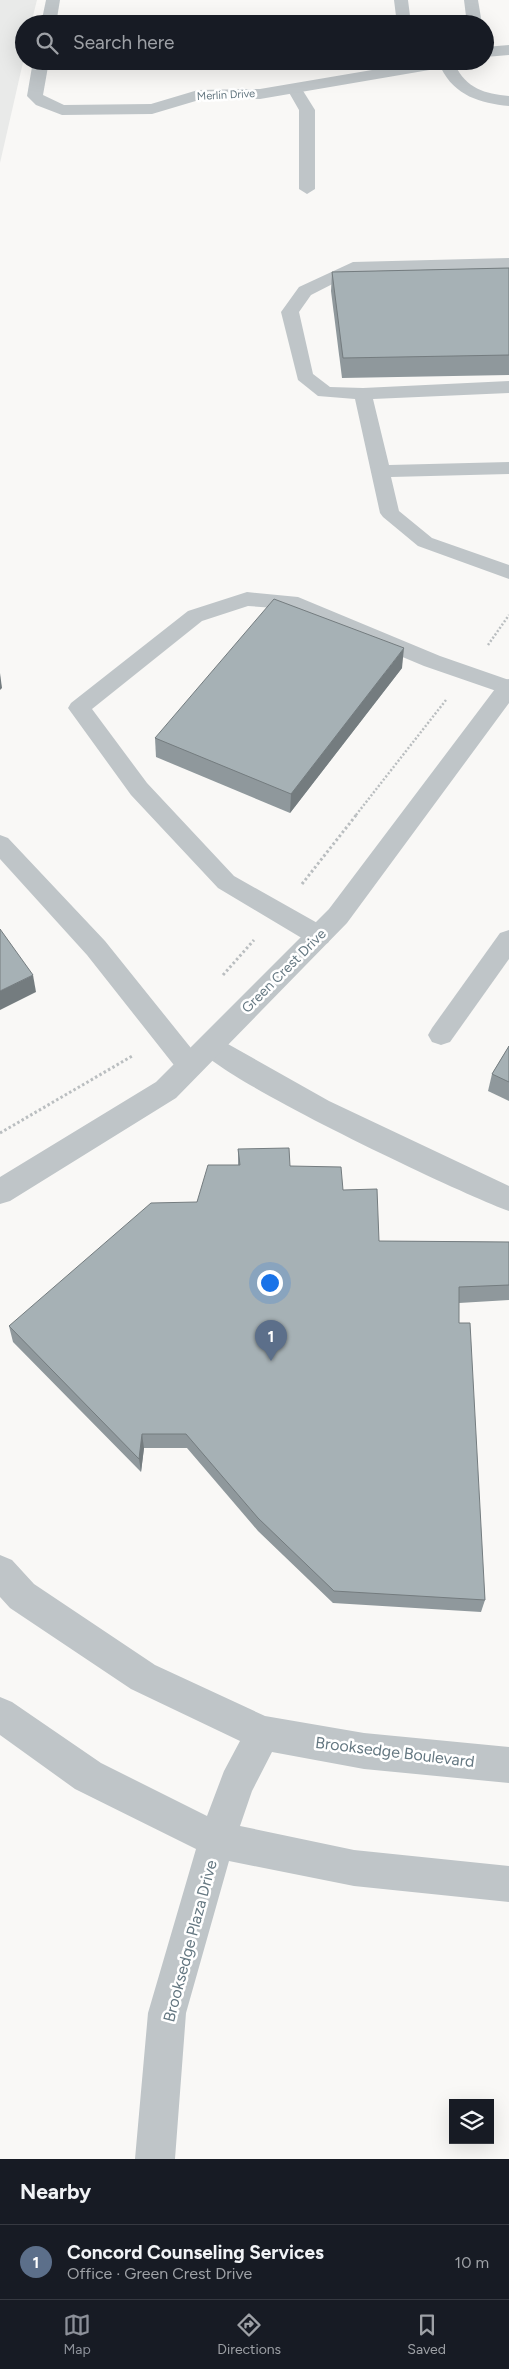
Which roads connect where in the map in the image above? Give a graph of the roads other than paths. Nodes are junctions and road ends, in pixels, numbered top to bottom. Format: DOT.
graph roads {
  1 [pos="53,0"];
  2 [pos="401,0"];
  3 [pos="471,0"];
  4 [pos="50,15"];
  5 [pos="403,15"];
  6 [pos="474,15"];
  7 [pos="509,50"];
  8 [pos="494,51"];
  9 [pos="39,70"];
  10 [pos="384,70"];
  11 [pos="451,70"];
  12 [pos="295,89"];
  13 [pos="509,101"];
  14 [pos="307,189"];
  15 [pos="509,263"];
  16 [pos="509,387"];
  17 [pos="363,394"];
  18 [pos="509,468"];
  19 [pos="382,472"];
  20 [pos="509,572"];
  21 [pos="508,688"];
  22 [pos="0,844"];
  23 [pos="319,936"];
  24 [pos="509,940"];
  25 [pos="441,1035"];
  26 [pos="210,1046"];
  27 [pos="190,1066"];
  28 [pos="0,1192"];
  29 [pos="509,1199"];
  30 [pos="0,1572"];
  31 [pos="0,1714"];
  32 [pos="263,1733"];
  33 [pos="509,1765"];
  34 [pos="217,1840"];
  35 [pos="509,1884"];
  36 [pos="155,2159"];
  1 -- 4 [label="street"];
  2 -- 5 [label="lane"];
  3 -- 6 [label="street"];
  7 -- 8 [label="street"];
  9 -- 12 [label="street, Merlin Drive"];
  10 -- 12 [label="street, Merlin Drive"];
  11 -- 13 [label="street"];
  12 -- 14 [label="lane"];
  15 -- 17 [label="lane"];
  16 -- 17 [label="lane"];
  17 -- 19 [label="lane"];
  18 -- 19 [label="lane"];
  19 -- 20 [label="lane"];
  21 -- 23 [label="street, Green Crest Drive"];
  21 -- 23 [label="lane"];
  22 -- 27 [label="lane"];
  23 -- 26 [label="street, Green Crest Drive"];
  24 -- 25 [label="lane"];
  26 -- 27 [label="street, Green Crest Drive"];
  26 -- 29 [label="lane"];
  27 -- 28 [label="street, Green Crest Drive"];
  30 -- 32 [label="street, Brooksedge Boulevard"];
  31 -- 34 [label="street"];
  32 -- 33 [label="street, Brooksedge Boulevard"];
  32 -- 34 [label="street, Brooksedge Plaza Drive"];
  34 -- 35 [label="street"];
  34 -- 36 [label="street, Brooksedge Plaza Drive"];
}
